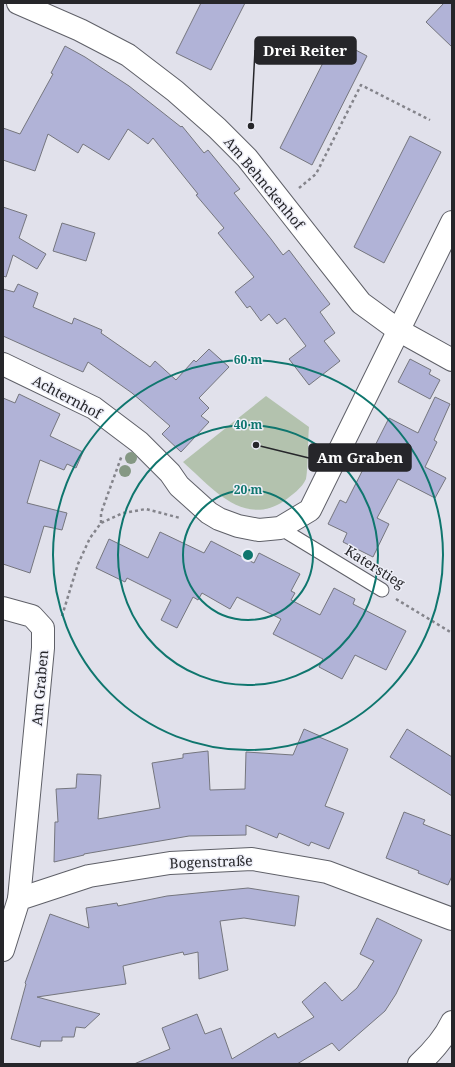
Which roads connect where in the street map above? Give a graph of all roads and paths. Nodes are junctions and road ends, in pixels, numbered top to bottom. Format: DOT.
graph roads {
  1 [pos="18,3"];
  2 [pos="430,120"];
  3 [pos="282,202"];
  4 [pos="452,222"];
  5 [pos="398,330"];
  6 [pos="452,360"];
  7 [pos="3,364"];
  8 [pos="127,432"];
  9 [pos="182,518"];
  10 [pos="101,523"];
  11 [pos="280,528"];
  12 [pos="382,590"];
  13 [pos="3,608"];
  14 [pos="43,628"];
  15 [pos="452,633"];
  16 [pos="19,899"];
  17 [pos="452,919"];
  18 [pos="3,950"];
  19 [pos="452,1022"];
  20 [pos="419,1064"];
  1 -- 3 [label="street, Am Behnckenhof"];
  2 -- 3 [label="path"];
  3 -- 5 [label="street, Am Behnckenhof"];
  4 -- 5 [label="street"];
  5 -- 6 [label="street, Am Behnckenhof"];
  5 -- 11 [label="street"];
  7 -- 8 [label="street, Achternhof"];
  8 -- 10 [label="path"];
  8 -- 11 [label="street, Achternhof"];
  9 -- 10 [label="path"];
  10 -- 14 [label="path"];
  11 -- 12 [label="lane, Katerstieg"];
  12 -- 15 [label="path, Katerstieg"];
  13 -- 14 [label="street"];
  14 -- 16 [label="street, Am Graben"];
  16 -- 17 [label="street, Bogenstraße"];
  16 -- 18 [label="street"];
  19 -- 20 [label="street"];
}
